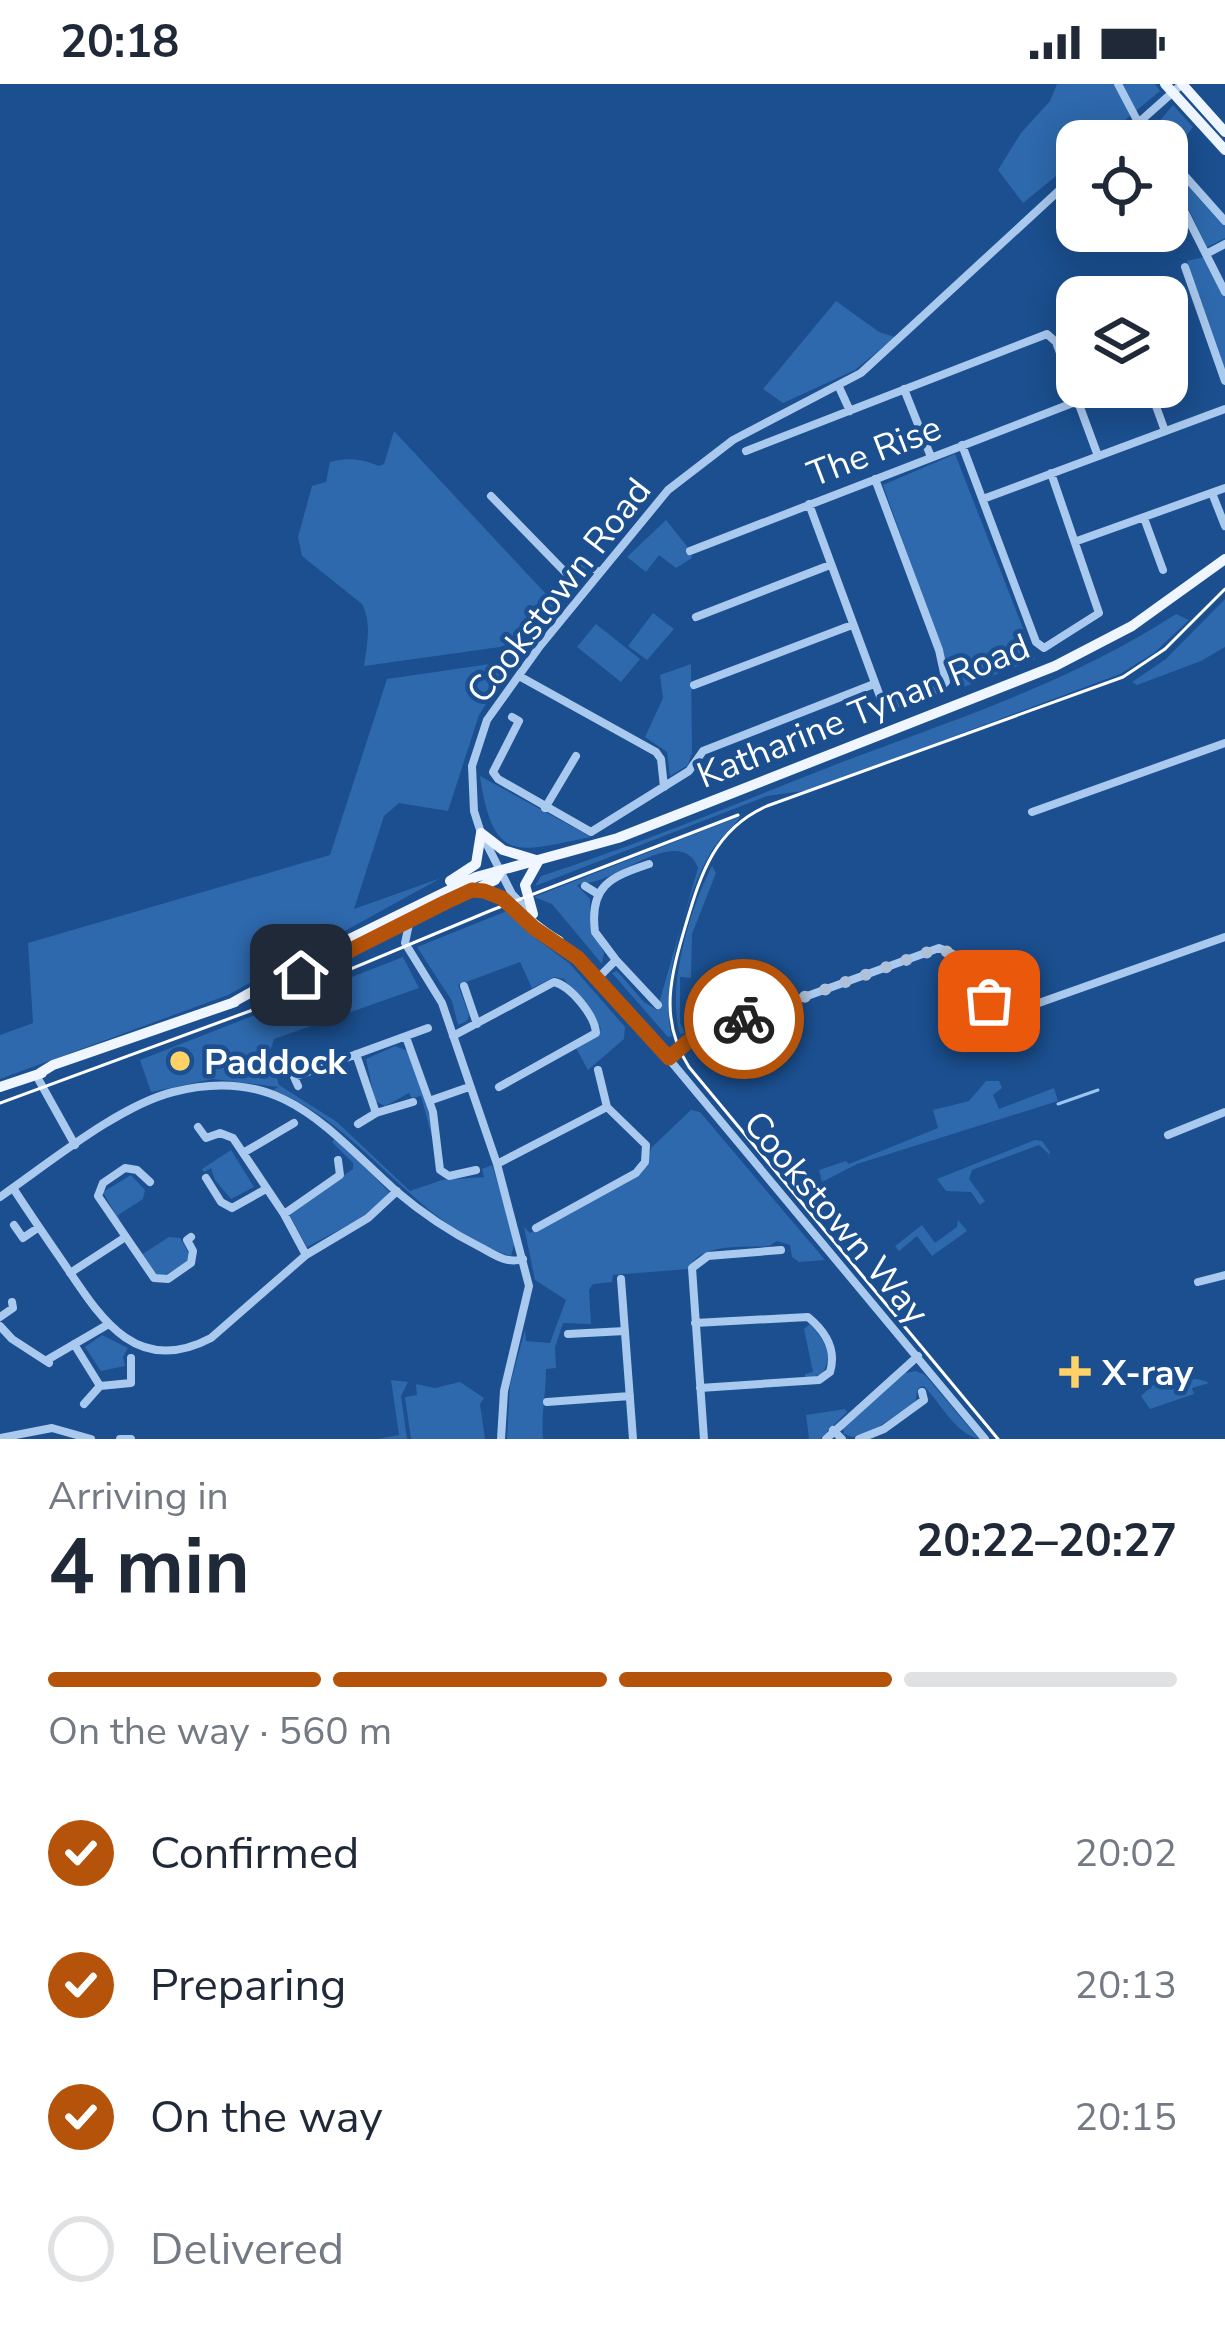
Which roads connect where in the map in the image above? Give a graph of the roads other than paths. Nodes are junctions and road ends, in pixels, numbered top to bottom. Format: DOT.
graph roads {
  1 [pos="1118,84"];
  2 [pos="1176,86"];
  3 [pos="1137,120"];
  4 [pos="1143,120"];
  5 [pos="1225,132"];
  6 [pos="1225,150"];
  7 [pos="1188,179"];
  8 [pos="1056,194"];
  9 [pos="1188,218"];
  10 [pos="1225,221"];
  11 [pos="1225,244"];
  12 [pos="1206,254"];
  13 [pos="1185,267"];
  14 [pos="1225,292"];
  15 [pos="1056,342"];
  16 [pos="1222,360"];
  17 [pos="1225,381"];
  18 [pos="839,387"];
  19 [pos="904,389"];
  20 [pos="1057,408"];
  21 [pos="1081,408"];
  22 [pos="1157,408"];
  23 [pos="1225,409"];
  24 [pos="850,411"];
  25 [pos="1165,431"];
  26 [pos="962,445"];
  27 [pos="746,451"];
  28 [pos="1098,456"];
  29 [pos="932,457"];
  30 [pos="1051,473"];
  31 [pos="875,478"];
  32 [pos="1225,488"];
  33 [pos="1212,493"];
  34 [pos="491,496"];
  35 [pos="983,499"];
  36 [pos="809,504"];
  37 [pos="1144,518"];
  38 [pos="1225,526"];
  39 [pos="1077,541"];
  40 [pos="690,551"];
  41 [pos="1225,559"];
  42 [pos="830,565"];
  43 [pos="1163,570"];
  44 [pos="598,572"];
  45 [pos="696,617"];
  46 [pos="852,625"];
  47 [pos="519,676"];
  48 [pos="694,685"];
  49 [pos="874,685"];
  50 [pos="512,717"];
  51 [pos="1225,742"];
  52 [pos="576,756"];
  53 [pos="664,788"];
  54 [pos="545,808"];
  55 [pos="1032,812"];
  56 [pos="481,833"];
  57 [pos="539,860"];
  58 [pos="649,863"];
  59 [pos="500,872"];
  60 [pos="585,886"];
  61 [pos="472,890"];
  62 [pos="598,894"];
  63 [pos="411,914"];
  64 [pos="532,914"];
  65 [pos="379,936"];
  66 [pos="1225,937"];
  67 [pos="559,941"];
  68 [pos="405,943"];
  69 [pos="616,960"];
  70 [pos="599,977"];
  71 [pos="464,986"];
  72 [pos="230,1004"];
  73 [pos="658,1005"];
  74 [pos="477,1024"];
  75 [pos="428,1028"];
  76 [pos="406,1036"];
  77 [pos="453,1036"];
  78 [pos="356,1054"];
  79 [pos="669,1058"];
  80 [pos="598,1070"];
  81 [pos="38,1074"];
  82 [pos="298,1085"];
  83 [pos="469,1087"];
  84 [pos="499,1087"];
  85 [pos="0,1088"];
  86 [pos="429,1101"];
  87 [pos="413,1102"];
  88 [pos="607,1107"];
  89 [pos="1225,1112"];
  90 [pos="376,1113"];
  91 [pos="294,1123"];
  92 [pos="358,1124"];
  93 [pos="198,1127"];
  94 [pos="1168,1135"];
  95 [pos="75,1145"];
  96 [pos="243,1153"];
  97 [pos="338,1160"];
  98 [pos="497,1164"];
  99 [pos="476,1170"];
  100 [pos="206,1178"];
  101 [pos="150,1182"];
  102 [pos="13,1188"];
  103 [pos="266,1189"];
  104 [pos="397,1191"];
  105 [pos="0,1197"];
  106 [pos="284,1214"];
  107 [pos="14,1225"];
  108 [pos="39,1227"];
  109 [pos="536,1228"];
  110 [pos="191,1237"];
  111 [pos="125,1238"];
  112 [pos="781,1250"];
  113 [pos="306,1255"];
  114 [pos="523,1259"];
  115 [pos="70,1273"];
  116 [pos="1225,1276"];
  117 [pos="621,1279"];
  118 [pos="1198,1282"];
  119 [pos="12,1302"];
  120 [pos="0,1322"];
  121 [pos="695,1323"];
  122 [pos="107,1325"];
  123 [pos="625,1331"];
  124 [pos="568,1334"];
  125 [pos="74,1345"];
  126 [pos="918,1356"];
  127 [pos="131,1358"];
  128 [pos="100,1385"];
  129 [pos="700,1388"];
  130 [pos="630,1396"];
  131 [pos="926,1397"];
  132 [pos="547,1402"];
  133 [pos="84,1404"];
  134 [pos="832,1430"];
  135 [pos="0,1438"];
  136 [pos="91,1439"];
  137 [pos="120,1439"];
  138 [pos="131,1439"];
  139 [pos="501,1439"];
  140 [pos="633,1439"];
  141 [pos="704,1439"];
  142 [pos="826,1439"];
  143 [pos="842,1439"];
  144 [pos="860,1439"];
  145 [pos="985,1439"];
  1 -- 3 [label="street"];
  2 -- 4 [label="street"];
  2 -- 5 [label="main road"];
  2 -- 6 [label="main road"];
  7 -- 10 [label="street"];
  8 -- 18 [label="street, Cookstown Road"];
  9 -- 12 [label="street"];
  11 -- 12 [label="street"];
  12 -- 14 [label="street"];
  13 -- 16 [label="street"];
  15 -- 19 [label="street"];
  16 -- 17 [label="street"];
  18 -- 24 [label="street"];
  18 -- 44 [label="street, Cookstown Road"];
  19 -- 24 [label="street"];
  19 -- 29 [label="street"];
  20 -- 26 [label="street, The Rise"];
  21 -- 28 [label="street"];
  22 -- 25 [label="street"];
  23 -- 25 [label="street"];
  24 -- 27 [label="street"];
  25 -- 28 [label="street"];
  26 -- 29 [label="street, The Rise"];
  26 -- 35 [label="street"];
  28 -- 30 [label="street"];
  29 -- 31 [label="street, The Rise"];
  30 -- 35 [label="street"];
  30 -- 39 [label="street"];
  31 -- 36 [label="street, The Rise"];
  31 -- 49 [label="street"];
  32 -- 33 [label="street"];
  33 -- 37 [label="street"];
  33 -- 38 [label="street"];
  34 -- 44 [label="street"];
  35 -- 39 [label="street"];
  36 -- 40 [label="street, The Rise"];
  36 -- 42 [label="street"];
  37 -- 39 [label="street"];
  37 -- 43 [label="street"];
  41 -- 57 [label="main road, Katharine Tynan Road"];
  42 -- 45 [label="street"];
  42 -- 46 [label="street"];
  44 -- 47 [label="street, Cookstown Road"];
  46 -- 48 [label="street"];
  46 -- 49 [label="street"];
  47 -- 53 [label="street"];
  47 -- 56 [label="street, Cookstown Road"];
  49 -- 53 [label="street"];
  50 -- 54 [label="street"];
  51 -- 55 [label="street"];
  52 -- 54 [label="street"];
  53 -- 54 [label="street"];
  56 -- 57 [label="main road"];
  56 -- 59 [label="street, Cookstown Road"];
  56 -- 63 [label="main road"];
  57 -- 59 [label="main road, Katharine Tynan Road"];
  57 -- 64 [label="main road"];
  58 -- 62 [label="street"];
  59 -- 61 [label="main road, Katharine Tynan Road"];
  59 -- 63 [label="main road, Katharine Tynan Road"];
  59 -- 64 [label="street, Cookstown Way"];
  60 -- 62 [label="street"];
  61 -- 63 [label="main road, Katharine Tynan Road"];
  61 -- 67 [label="main road"];
  62 -- 69 [label="street"];
  63 -- 65 [label="main road, Katharine Tynan Road"];
  63 -- 68 [label="street"];
  63 -- 72 [label="main road, Katharine Tynan Road"];
  64 -- 67 [label="street, Cookstown Way"];
  65 -- 68 [label="street"];
  65 -- 72 [label="main road, Katharine Tynan Road"];
  66 -- 79 [label="street"];
  67 -- 70 [label="street, Cookstown Way"];
  68 -- 77 [label="street"];
  69 -- 70 [label="street"];
  69 -- 73 [label="street"];
  70 -- 79 [label="street, Cookstown Way"];
  71 -- 74 [label="street"];
  72 -- 81 [label="main road, Katharine Tynan Road"];
  74 -- 77 [label="street"];
  74 -- 84 [label="street"];
  75 -- 76 [label="street"];
  76 -- 78 [label="street"];
  76 -- 86 [label="street"];
  77 -- 83 [label="street"];
  78 -- 82 [label="street"];
  78 -- 90 [label="street"];
  79 -- 126 [label="street, Cookstown Way"];
  80 -- 88 [label="street"];
  81 -- 85 [label="main road, Katharine Tynan Road"];
  81 -- 95 [label="street"];
  83 -- 86 [label="street"];
  83 -- 98 [label="street"];
  86 -- 99 [label="street"];
  87 -- 90 [label="street"];
  88 -- 98 [label="street"];
  88 -- 109 [label="street"];
  89 -- 94 [label="street"];
  90 -- 92 [label="street"];
  91 -- 96 [label="street"];
  93 -- 96 [label="street"];
  95 -- 102 [label="street"];
  95 -- 104 [label="street"];
  96 -- 103 [label="street"];
  97 -- 106 [label="street"];
  98 -- 114 [label="street"];
  100 -- 103 [label="street"];
  101 -- 111 [label="street"];
  102 -- 105 [label="street"];
  102 -- 108 [label="street"];
  103 -- 106 [label="street"];
  104 -- 113 [label="street"];
  104 -- 114 [label="street"];
  106 -- 113 [label="street"];
  107 -- 108 [label="street"];
  108 -- 115 [label="street"];
  110 -- 111 [label="street"];
  111 -- 115 [label="street"];
  112 -- 121 [label="street"];
  113 -- 122 [label="street"];
  114 -- 139 [label="street"];
  115 -- 122 [label="street"];
  116 -- 118 [label="street"];
  117 -- 123 [label="street"];
  119 -- 120 [label="street"];
  120 -- 125 [label="street"];
  121 -- 129 [label="street"];
  121 -- 129 [label="street"];
  122 -- 125 [label="street"];
  123 -- 124 [label="street"];
  123 -- 130 [label="street"];
  125 -- 128 [label="street"];
  126 -- 134 [label="street"];
  126 -- 145 [label="street, Cookstown Way"];
  127 -- 128 [label="street"];
  128 -- 133 [label="street"];
  129 -- 141 [label="street"];
  130 -- 132 [label="street"];
  130 -- 140 [label="street"];
  131 -- 144 [label="street"];
  134 -- 142 [label="street"];
  134 -- 143 [label="street"];
  135 -- 136 [label="street"];
  137 -- 138 [label="street"];
}
